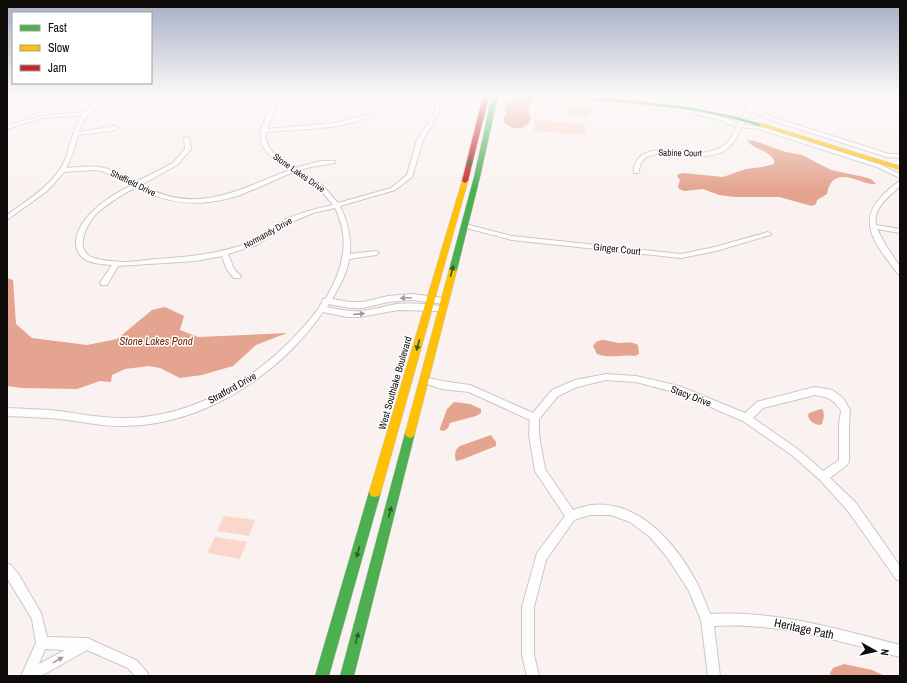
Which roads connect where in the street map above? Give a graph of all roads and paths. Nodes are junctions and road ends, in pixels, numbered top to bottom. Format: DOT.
graph roads {
  1 [pos="77,128"];
  2 [pos="116,128"];
  3 [pos="265,128"];
  4 [pos="293,128"];
  5 [pos="428,128"];
  6 [pos="478,128"];
  7 [pos="488,128"];
  8 [pos="739,128"];
  9 [pos="760,128"];
  10 [pos="778,128"];
  11 [pos="781,128"];
  12 [pos="801,128"];
  13 [pos="264,131"];
  14 [pos="76,134"];
  15 [pos="187,138"];
  16 [pos="900,156"];
  17 [pos="333,162"];
  18 [pos="900,164"];
  19 [pos="900,168"];
  20 [pos="62,170"];
  21 [pos="295,170"];
  22 [pos="636,172"];
  23 [pos="900,176"];
  24 [pos="900,183"];
  25 [pos="136,184"];
  26 [pos="336,205"];
  27 [pos="7,218"];
  28 [pos="465,226"];
  29 [pos="873,226"];
  30 [pos="900,231"];
  31 [pos="768,234"];
  32 [pos="376,253"];
  33 [pos="225,254"];
  34 [pos="346,257"];
  35 [pos="116,264"];
  36 [pos="900,272"];
  37 [pos="237,276"];
  38 [pos="104,283"];
  39 [pos="326,301"];
  40 [pos="430,303"];
  41 [pos="443,305"];
  42 [pos="320,310"];
  43 [pos="424,380"];
  44 [pos="7,412"];
  45 [pos="535,418"];
  46 [pos="746,418"];
  47 [pos="823,477"];
  48 [pos="571,516"];
  49 [pos="7,570"];
  50 [pos="900,575"];
  51 [pos="707,620"];
  52 [pos="42,643"];
  53 [pos="88,644"];
  54 [pos="900,651"];
  55 [pos="28,676"];
  56 [pos="143,676"];
  57 [pos="322,676"];
  58 [pos="347,676"];
  59 [pos="533,676"];
  60 [pos="714,676"];
  1 -- 14 [label="street"];
  2 -- 14 [label="street"];
  3 -- 13 [label="street"];
  4 -- 13 [label="street"];
  5 -- 26 [label="street, Normandy Drive"];
  6 -- 40 [label="main road, West Southlake Boulevard, one-way"];
  7 -- 28 [label="main road"];
  8 -- 22 [label="street, Sabine Court"];
  9 -- 23 [label="street"];
  10 -- 19 [label="main road"];
  11 -- 18 [label="main road"];
  12 -- 16 [label="street"];
  13 -- 21 [label="street, Stone Lakes Drive"];
  14 -- 20 [label="street"];
  15 -- 25 [label="street, Normandy Drive"];
  17 -- 21 [label="street, Sheffield Drive"];
  20 -- 25 [label="street, Sheffield Drive"];
  20 -- 27 [label="street"];
  21 -- 25 [label="street, Sheffield Drive"];
  21 -- 26 [label="street, Stone Lakes Drive"];
  24 -- 29 [label="street"];
  25 -- 35 [label="street, Normandy Drive"];
  26 -- 33 [label="street, Normandy Drive"];
  26 -- 34 [label="street, Stratford Drive"];
  28 -- 31 [label="street, Ginger Court"];
  41 -- 28 [label="main road, one-way"];
  29 -- 30 [label="street"];
  29 -- 36 [label="street"];
  32 -- 34 [label="street"];
  33 -- 35 [label="street, Normandy Drive"];
  33 -- 37 [label="street"];
  34 -- 39 [label="street, Stratford Drive"];
  35 -- 38 [label="street"];
  40 -- 39 [label="street, one-way"];
  39 -- 42 [label="street, Stratford Drive"];
  40 -- 41 [label="street"];
  42 -- 40 [label="street, one-way"];
  40 -- 57 [label="main road, West Southlake Boulevard, one-way"];
  41 -- 43 [label="main road"];
  42 -- 44 [label="street, Stratford Drive"];
  43 -- 45 [label="street"];
  58 -- 43 [label="main road, one-way"];
  45 -- 46 [label="street, Stacy Drive"];
  45 -- 48 [label="street"];
  46 -- 47 [label="street, Stacy Drive"];
  46 -- 47 [label="street"];
  47 -- 50 [label="street, Stacy Drive"];
  48 -- 51 [label="street"];
  48 -- 59 [label="street"];
  49 -- 52 [label="street"];
  51 -- 54 [label="street, Heritage Path"];
  51 -- 60 [label="street"];
  52 -- 53 [label="street"];
  52 -- 55 [label="street"];
  55 -- 53 [label="street, one-way"];
  53 -- 56 [label="street"];
}
